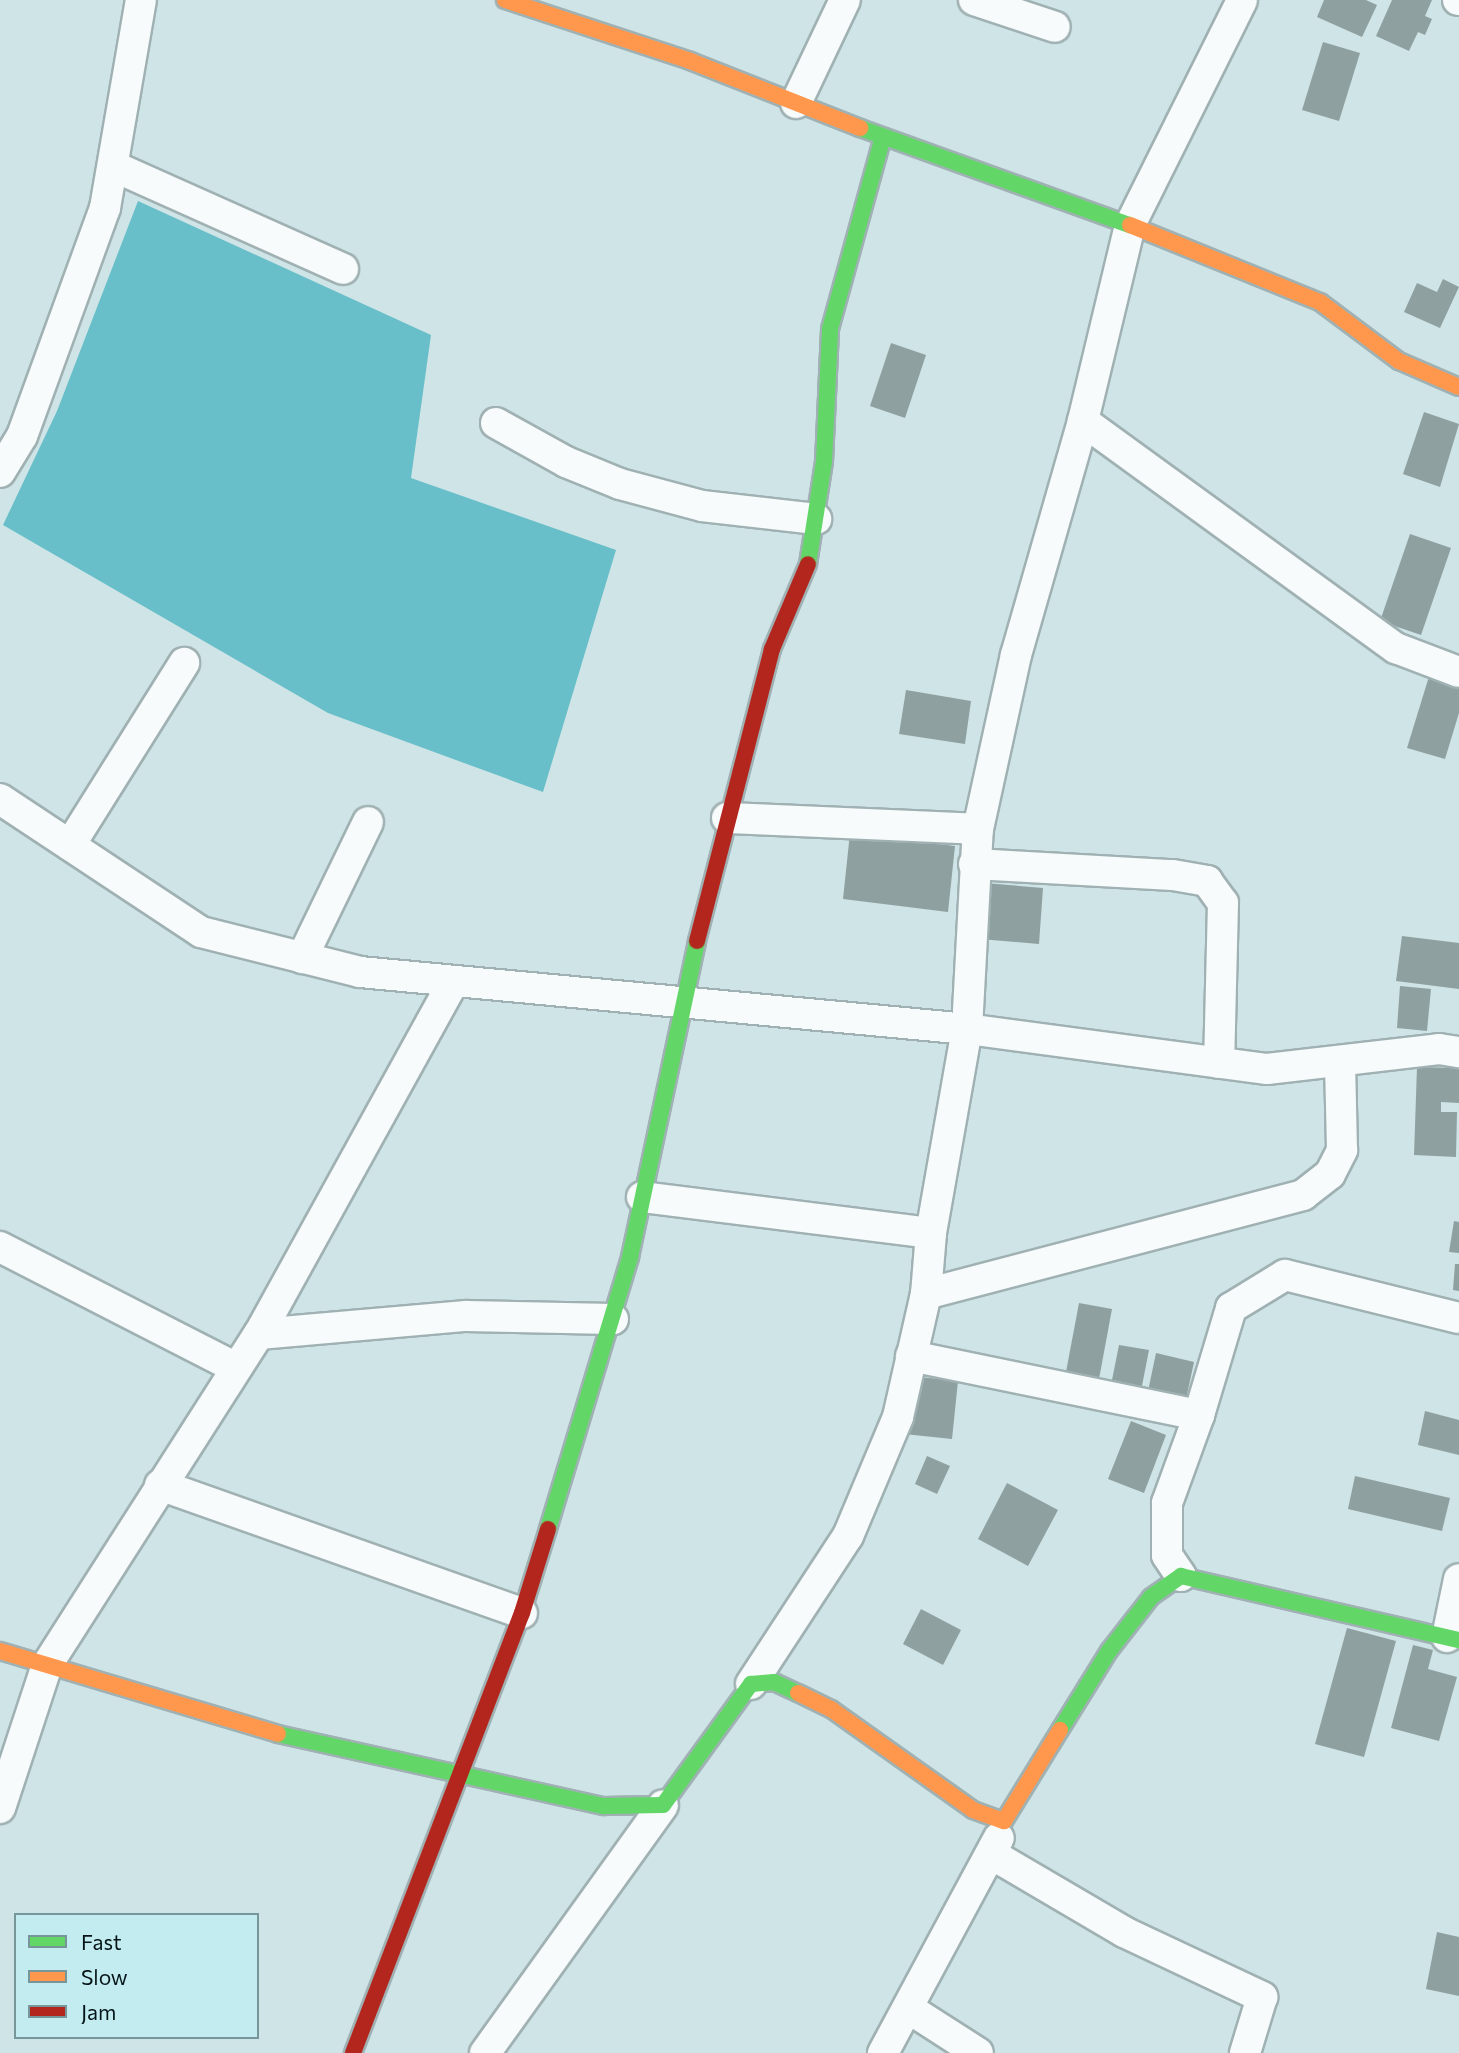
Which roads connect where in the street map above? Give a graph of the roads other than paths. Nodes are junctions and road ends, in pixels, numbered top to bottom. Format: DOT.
graph roads {
  1 [pos="141,0"];
  2 [pos="505,0"];
  3 [pos="845,0"];
  4 [pos="974,0"];
  5 [pos="1242,0"];
  6 [pos="1055,26"];
  7 [pos="796,103"];
  8 [pos="883,137"];
  9 [pos="113,166"];
  10 [pos="1130,225"];
  11 [pos="344,269"];
  12 [pos="1459,387"];
  13 [pos="1083,421"];
  14 [pos="496,423"];
  15 [pos="3,460"];
  16 [pos="816,519"];
  17 [pos="184,663"];
  18 [pos="1459,672"];
  19 [pos="0,799"];
  20 [pos="727,818"];
  21 [pos="368,822"];
  22 [pos="978,829"];
  23 [pos="70,845"];
  24 [pos="974,864"];
  25 [pos="302,957"];
  26 [pos="454,981"];
  27 [pos="681,1004"];
  28 [pos="967,1029"];
  29 [pos="1459,1052"];
  30 [pos="1340,1061"];
  31 [pos="1219,1063"];
  32 [pos="642,1197"];
  33 [pos="931,1233"];
  34 [pos="0,1247"];
  35 [pos="926,1294"];
  36 [pos="1459,1318"];
  37 [pos="613,1319"];
  38 [pos="259,1334"];
  39 [pos="911,1356"];
  40 [pos="236,1368"];
  41 [pos="1199,1415"];
  42 [pos="160,1485"];
  43 [pos="1181,1576"];
  44 [pos="1459,1579"];
  45 [pos="522,1613"];
  46 [pos="1453,1638"];
  47 [pos="0,1651"];
  48 [pos="47,1665"];
  49 [pos="751,1684"];
  50 [pos="459,1773"];
  51 [pos="663,1805"];
  52 [pos="0,1808"];
  53 [pos="1004,1821"];
  54 [pos="993,1855"];
  55 [pos="908,2007"];
  56 [pos="353,2053"];
  57 [pos="485,2053"];
  58 [pos="883,2053"];
  59 [pos="978,2053"];
  60 [pos="1245,2053"];
  1 -- 9 [label="street"];
  2 -- 7 [label="street"];
  3 -- 7 [label="street"];
  4 -- 6 [label="street"];
  5 -- 10 [label="street"];
  7 -- 8 [label="street"];
  8 -- 10 [label="street"];
  8 -- 16 [label="street"];
  9 -- 11 [label="street"];
  9 -- 15 [label="street"];
  10 -- 12 [label="street"];
  10 -- 13 [label="street"];
  13 -- 18 [label="street"];
  13 -- 22 [label="street"];
  14 -- 16 [label="street"];
  16 -- 20 [label="street"];
  17 -- 23 [label="street"];
  19 -- 23 [label="street"];
  20 -- 22 [label="street"];
  20 -- 27 [label="street"];
  21 -- 25 [label="street"];
  22 -- 24 [label="street"];
  23 -- 25 [label="street"];
  24 -- 28 [label="street"];
  24 -- 31 [label="street"];
  25 -- 26 [label="street"];
  26 -- 27 [label="street"];
  26 -- 38 [label="street"];
  27 -- 28 [label="street"];
  27 -- 32 [label="street"];
  28 -- 31 [label="street"];
  28 -- 33 [label="street"];
  29 -- 30 [label="street"];
  30 -- 31 [label="street"];
  30 -- 35 [label="street"];
  32 -- 33 [label="street"];
  32 -- 37 [label="street"];
  33 -- 35 [label="street"];
  34 -- 40 [label="street"];
  35 -- 39 [label="street"];
  36 -- 41 [label="street"];
  37 -- 38 [label="street"];
  37 -- 45 [label="street"];
  38 -- 40 [label="street"];
  39 -- 41 [label="street"];
  39 -- 49 [label="street"];
  40 -- 42 [label="street"];
  41 -- 43 [label="street"];
  42 -- 45 [label="street"];
  42 -- 48 [label="street"];
  43 -- 46 [label="street"];
  43 -- 53 [label="street"];
  44 -- 46 [label="street"];
  45 -- 50 [label="street"];
  47 -- 48 [label="street"];
  48 -- 50 [label="street"];
  48 -- 52 [label="street"];
  49 -- 51 [label="street"];
  49 -- 53 [label="street"];
  50 -- 51 [label="street"];
  50 -- 56 [label="street"];
  51 -- 57 [label="street"];
  53 -- 54 [label="street"];
  54 -- 55 [label="street"];
  54 -- 60 [label="street"];
  55 -- 58 [label="street"];
  55 -- 59 [label="street"];
}
